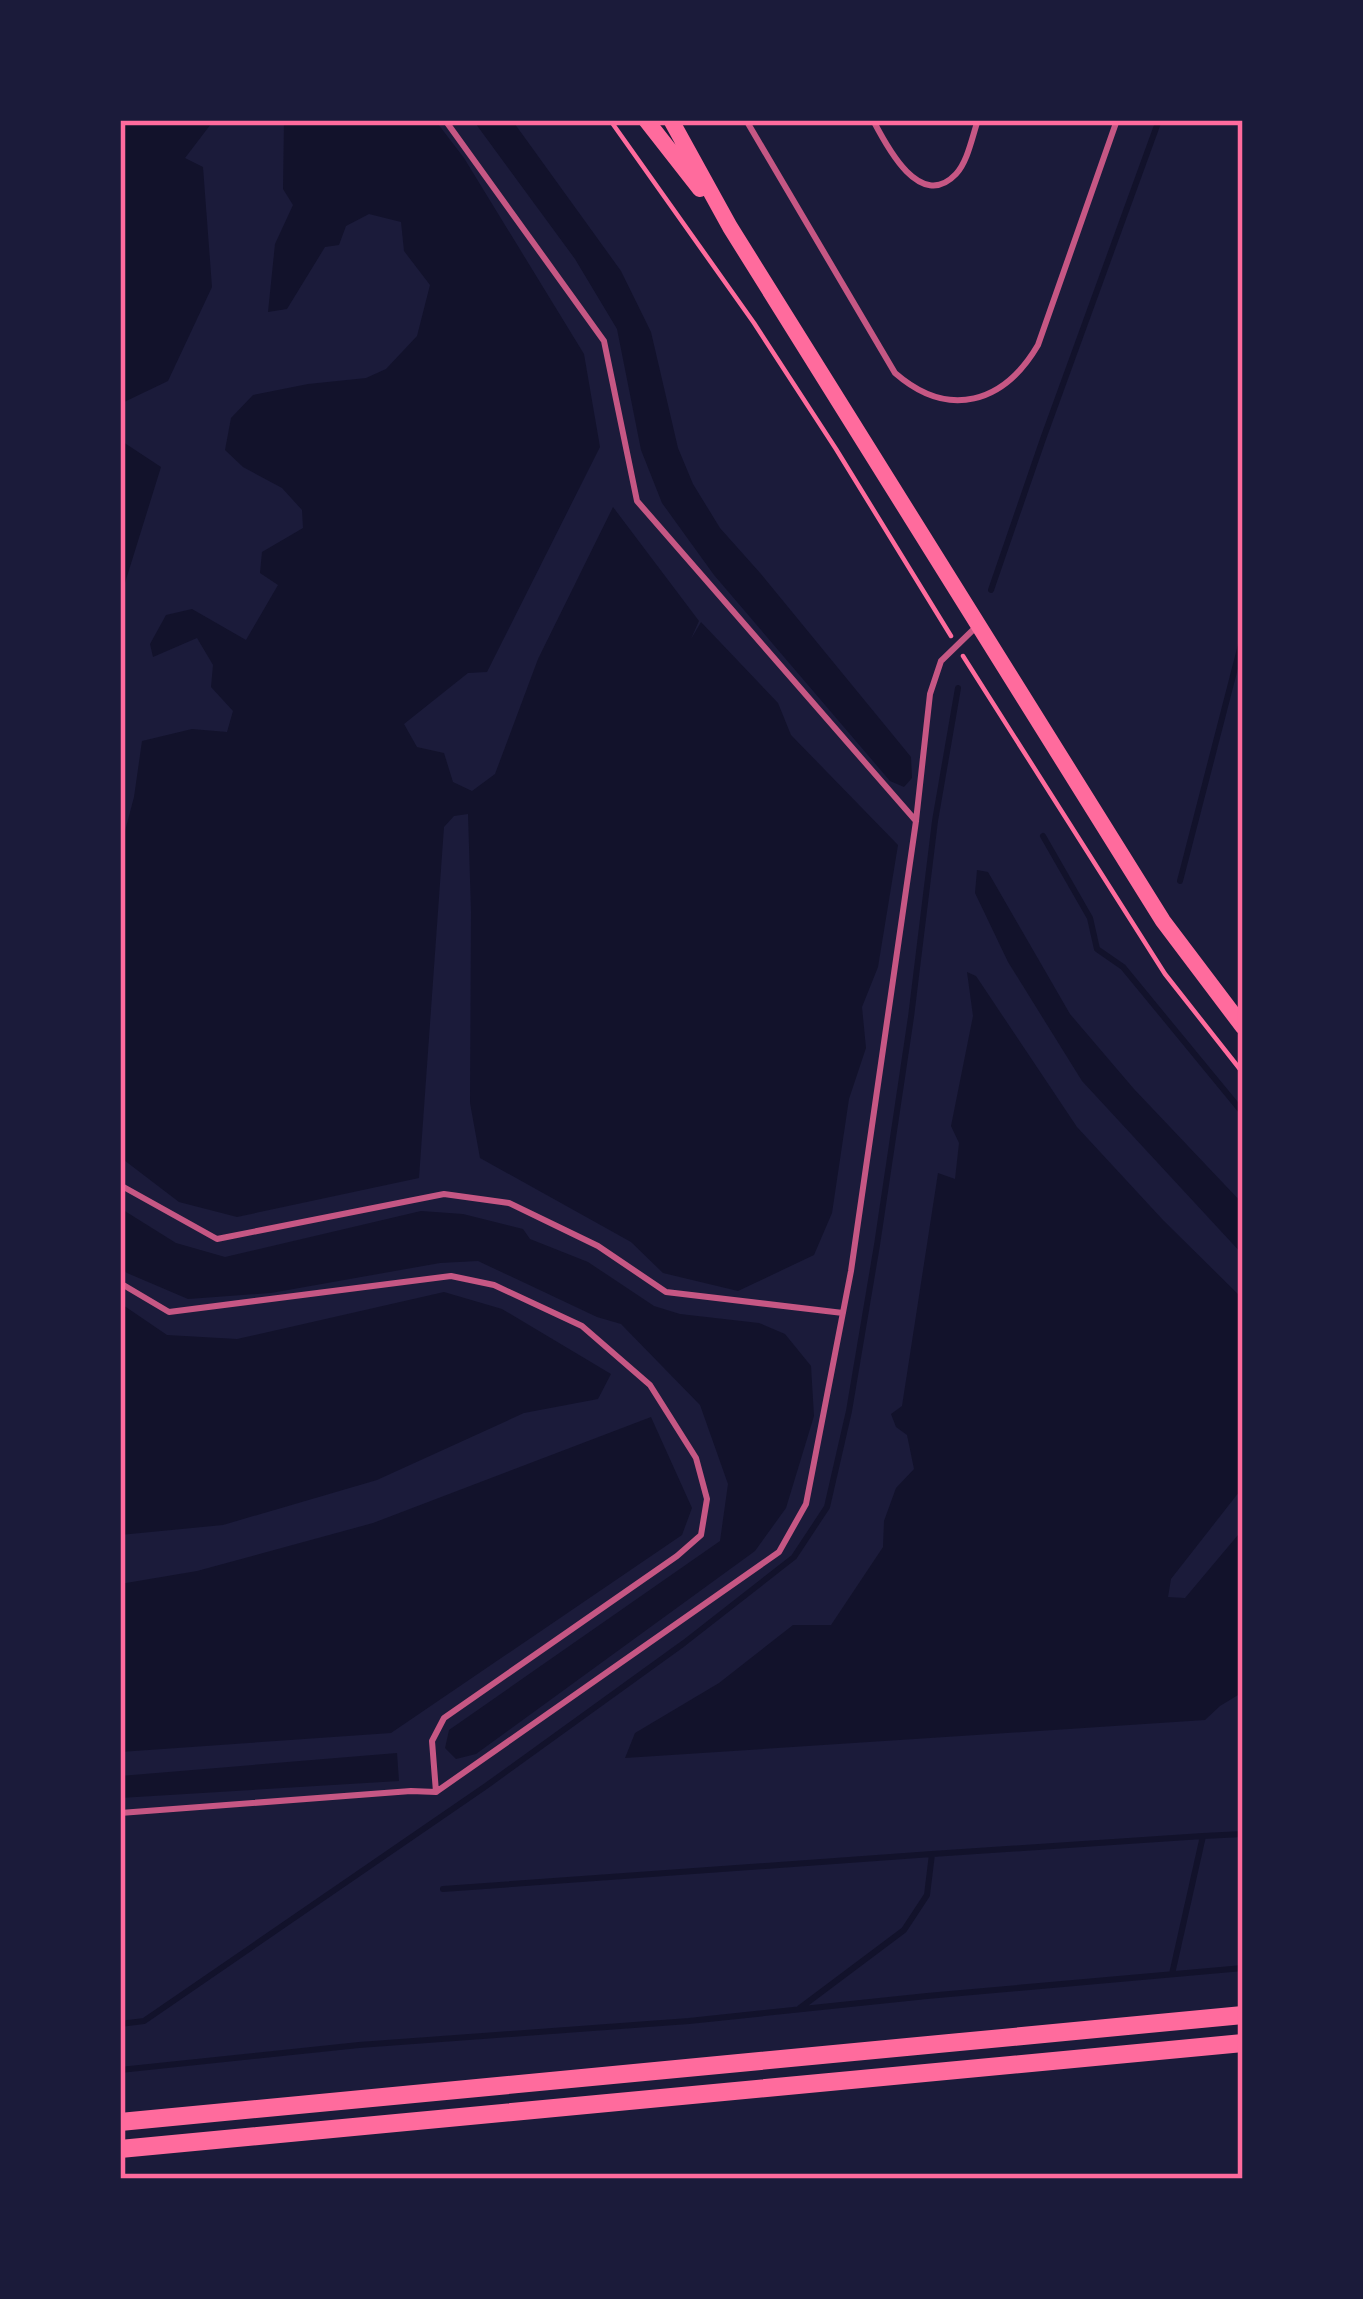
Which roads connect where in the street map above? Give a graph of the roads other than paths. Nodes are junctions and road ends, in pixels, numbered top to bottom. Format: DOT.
graph roads {
  1 [pos="446,120"];
  2 [pos="646,120"];
  3 [pos="670,120"];
  4 [pos="746,120"];
  5 [pos="873,120"];
  6 [pos="977,120"];
  7 [pos="1117,120"];
  8 [pos="730,227"];
  9 [pos="977,626"];
  10 [pos="916,820"];
  11 [pos="1243,1027"];
  12 [pos="120,1185"];
  13 [pos="120,1283"];
  14 [pos="843,1313"];
  15 [pos="436,1792"];
  16 [pos="120,1814"];
  17 [pos="1243,2015"];
  18 [pos="1243,2043"];
  19 [pos="120,2122"];
  20 [pos="120,2149"];
  1 -- 10 [label="lane"];
  2 -- 8 [label="main road"];
  3 -- 8 [label="main road"];
  4 -- 7 [label="lane"];
  5 -- 6 [label="lane"];
  8 -- 9 [label="main road"];
  9 -- 10 [label="lane"];
  9 -- 11 [label="main road"];
  10 -- 14 [label="lane"];
  12 -- 14 [label="lane"];
  13 -- 15 [label="lane"];
  14 -- 15 [label="lane"];
  15 -- 16 [label="lane"];
  17 -- 19 [label="highway"];
  18 -- 20 [label="highway"];
}
